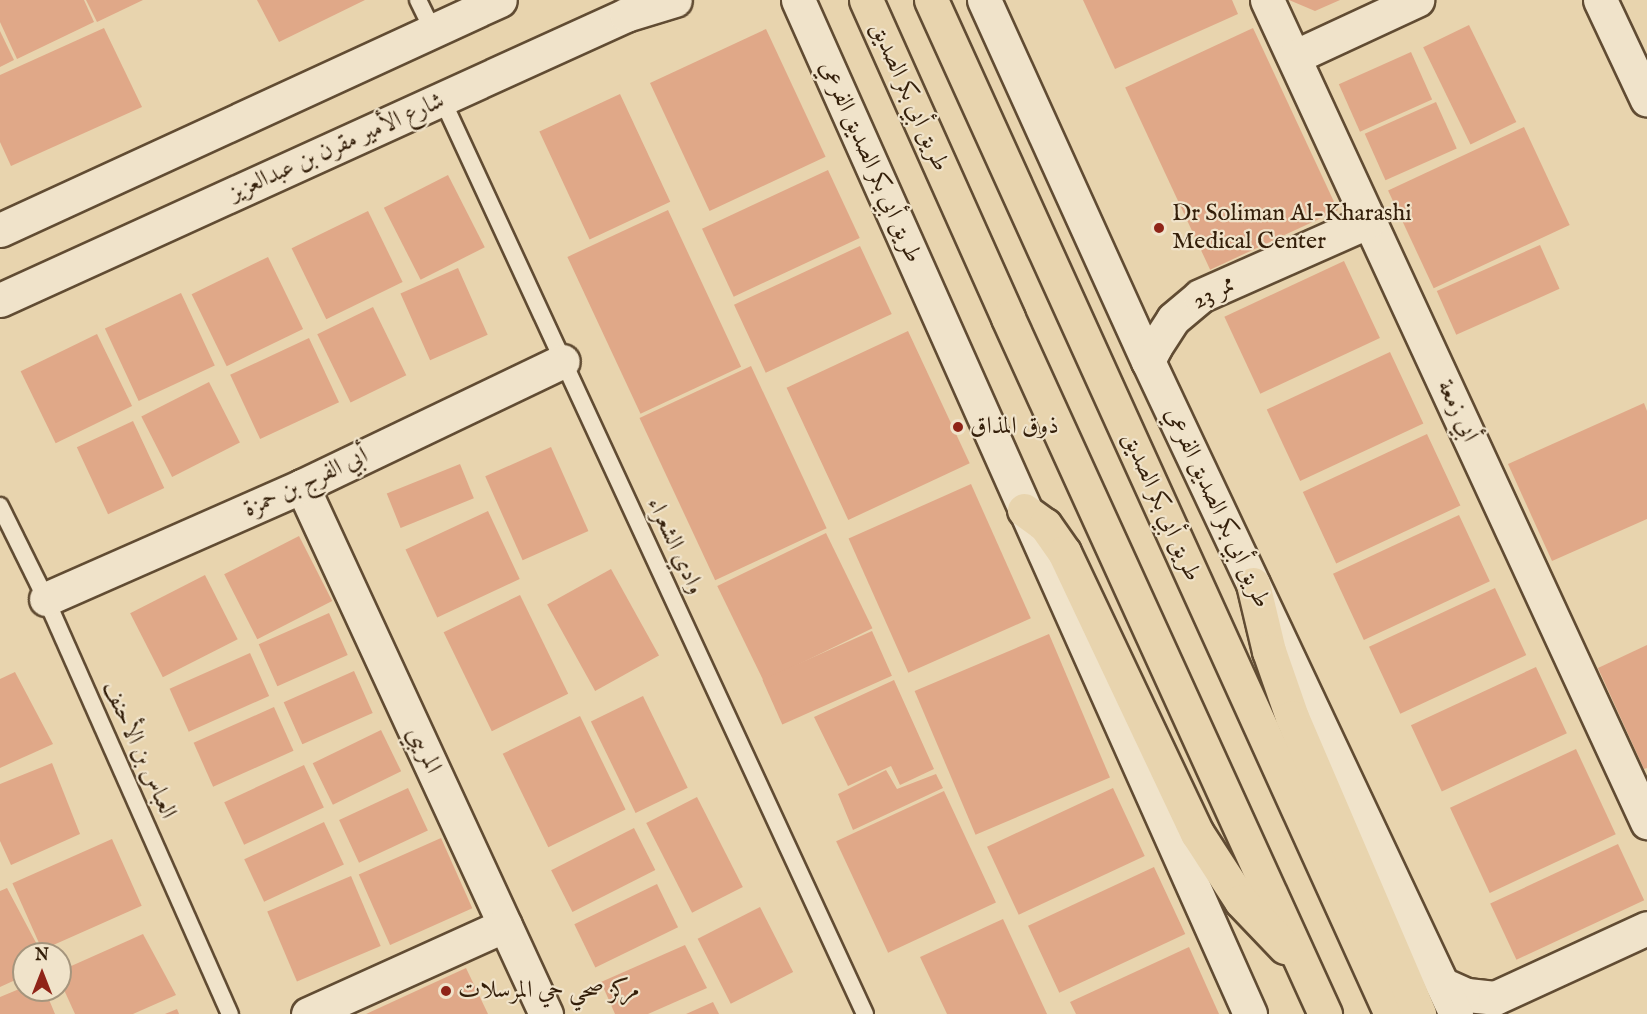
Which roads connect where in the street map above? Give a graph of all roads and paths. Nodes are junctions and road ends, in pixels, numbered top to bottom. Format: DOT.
graph roads {
  1 [pos="418,0"];
  2 [pos="500,0"];
  3 [pos="675,0"];
  4 [pos="782,0"];
  5 [pos="866,0"];
  6 [pos="931,0"];
  7 [pos="984,0"];
  8 [pos="1267,0"];
  9 [pos="1417,0"];
  10 [pos="1600,0"];
  11 [pos="633,8"];
  12 [pos="803,10"];
  13 [pos="433,31"];
  14 [pos="1294,57"];
  15 [pos="442,99"];
  16 [pos="1647,100"];
  17 [pos="1369,221"];
  18 [pos="0,230"];
  19 [pos="0,300"];
  20 [pos="563,361"];
  21 [pos="1149,361"];
  22 [pos="302,486"];
  23 [pos="0,506"];
  24 [pos="1024,510"];
  25 [pos="1253,584"];
  26 [pos="46,599"];
  27 [pos="1647,822"];
  28 [pos="505,925"];
  29 [pos="1647,928"];
  30 [pos="1300,961"];
  31 [pos="1442,984"];
  32 [pos="1489,1006"];
  33 [pos="230,1014"];
  34 [pos="308,1014"];
  35 [pos="546,1014"];
  36 [pos="865,1014"];
  37 [pos="1250,1014"];
  38 [pos="1324,1014"];
  39 [pos="1390,1014"];
  40 [pos="1419,1014"];
  41 [pos="1456,1014"];
  1 -- 13 [label="lane"];
  2 -- 13 [label="street"];
  3 -- 11 [label="street, شارع الأمير مقرن بن عبدالعزيز"];
  4 -- 12 [label="street"];
  5 -- 30 [label="main road, طريق أبي بكر الصديق"];
  6 -- 39 [label="main road, طريق أبي بكر الصديق"];
  7 -- 21 [label="street, طريق أبي بكر الصديق الفرعي"];
  8 -- 14 [label="street, أبي زمعة"];
  9 -- 14 [label="street"];
  10 -- 16 [label="street"];
  11 -- 15 [label="street, شارع الأمير مقرن بن عبدالعزيز"];
  12 -- 24 [label="street, طريق أبي بكر الصديق الفرعي"];
  13 -- 18 [label="street"];
  14 -- 17 [label="street, أبي زمعة"];
  15 -- 19 [label="street, شارع الأمير مقرن بن عبدالعزيز"];
  15 -- 20 [label="lane, وادي الشعراء"];
  17 -- 21 [label="street, ممر 23"];
  17 -- 27 [label="street, أبي زمعة"];
  20 -- 22 [label="street, أبي الفرج بن حمزة"];
  20 -- 36 [label="lane, وادي الشعراء"];
  21 -- 25 [label="street, طريق أبي بكر الصديق الفرعي"];
  22 -- 26 [label="street, أبي الفرج بن حمزة"];
  22 -- 28 [label="street, المريبي"];
  23 -- 26 [label="lane, العباس بن الأحنف"];
  24 -- 30 [label="main road"];
  24 -- 37 [label="street, طريق أبي بكر الصديق الفرعي"];
  25 -- 31 [label="street, طريق أبي بكر الصديق الفرعي"];
  25 -- 40 [label="main road"];
  26 -- 33 [label="lane, العباس بن الأحنف"];
  28 -- 34 [label="street"];
  28 -- 35 [label="street, المريبي"];
  29 -- 32 [label="street"];
  30 -- 38 [label="main road, طريق أبي بكر الصديق"];
  31 -- 32 [label="street"];
  31 -- 41 [label="street, طريق أبي بكر الصديق الفرعي"];
}
